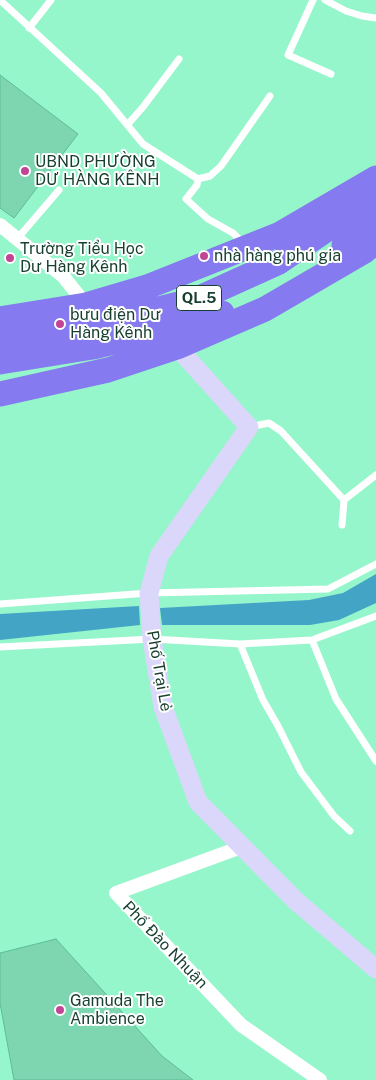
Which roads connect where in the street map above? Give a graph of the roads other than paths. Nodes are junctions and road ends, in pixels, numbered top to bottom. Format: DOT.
graph roads {
  1 [pos="0,0"];
  2 [pos="51,0"];
  3 [pos="313,0"];
  4 [pos="325,0"];
  5 [pos="376,18"];
  6 [pos="29,28"];
  7 [pos="178,59"];
  8 [pos="331,74"];
  9 [pos="270,96"];
  10 [pos="128,124"];
  11 [pos="376,178"];
  12 [pos="198,179"];
  13 [pos="59,190"];
  14 [pos="376,196"];
  15 [pos="376,223"];
  16 [pos="0,225"];
  17 [pos="17,239"];
  18 [pos="243,249"];
  19 [pos="370,250"];
  20 [pos="86,305"];
  21 [pos="5,321"];
  22 [pos="0,341"];
  23 [pos="177,347"];
  24 [pos="0,362"];
  25 [pos="0,367"];
  26 [pos="33,386"];
  27 [pos="1,394"];
  28 [pos="249,427"];
  29 [pos="376,475"];
  30 [pos="344,500"];
  31 [pos="342,525"];
  32 [pos="376,564"];
  33 [pos="150,593"];
  34 [pos="0,604"];
  35 [pos="376,616"];
  36 [pos="152,639"];
  37 [pos="312,640"];
  38 [pos="240,644"];
  39 [pos="0,647"];
  40 [pos="376,761"];
  41 [pos="350,831"];
  42 [pos="244,846"];
  43 [pos="376,969"];
  44 [pos="320,1080"];
  1 -- 6 [label="lane"];
  2 -- 6 [label="lane"];
  3 -- 8 [label="lane"];
  4 -- 5 [label="lane"];
  6 -- 10 [label="lane"];
  7 -- 10 [label="lane"];
  9 -- 12 [label="lane"];
  10 -- 12 [label="lane"];
  11 -- 18 [label="highway, QL.5"];
  12 -- 18 [label="lane"];
  13 -- 17 [label="lane"];
  14 -- 22 [label="highway, QL.5"];
  15 -- 24 [label="highway, QL.5"];
  16 -- 17 [label="street"];
  17 -- 20 [label="street"];
  18 -- 20 [label="highway, QL.5"];
  19 -- 23 [label="highway, QL.5"];
  20 -- 21 [label="highway, QL.5"];
  23 -- 26 [label="highway, QL.5"];
  23 -- 28 [label="street"];
  25 -- 26 [label="highway"];
  26 -- 27 [label="highway, QL.5"];
  28 -- 30 [label="lane"];
  28 -- 33 [label="street, Phố Trại Lẻ"];
  29 -- 30 [label="lane"];
  30 -- 31 [label="lane"];
  32 -- 33 [label="lane"];
  33 -- 34 [label="lane"];
  33 -- 36 [label="street, Phố Trại Lẻ"];
  35 -- 37 [label="lane"];
  36 -- 38 [label="lane"];
  36 -- 39 [label="lane"];
  36 -- 42 [label="street, Phố Trại Lẻ"];
  37 -- 38 [label="lane"];
  37 -- 40 [label="lane"];
  38 -- 41 [label="lane"];
  42 -- 43 [label="street, Phố Trại Lẻ"];
  42 -- 44 [label="street, Phố Đào Nhuận"];
}
